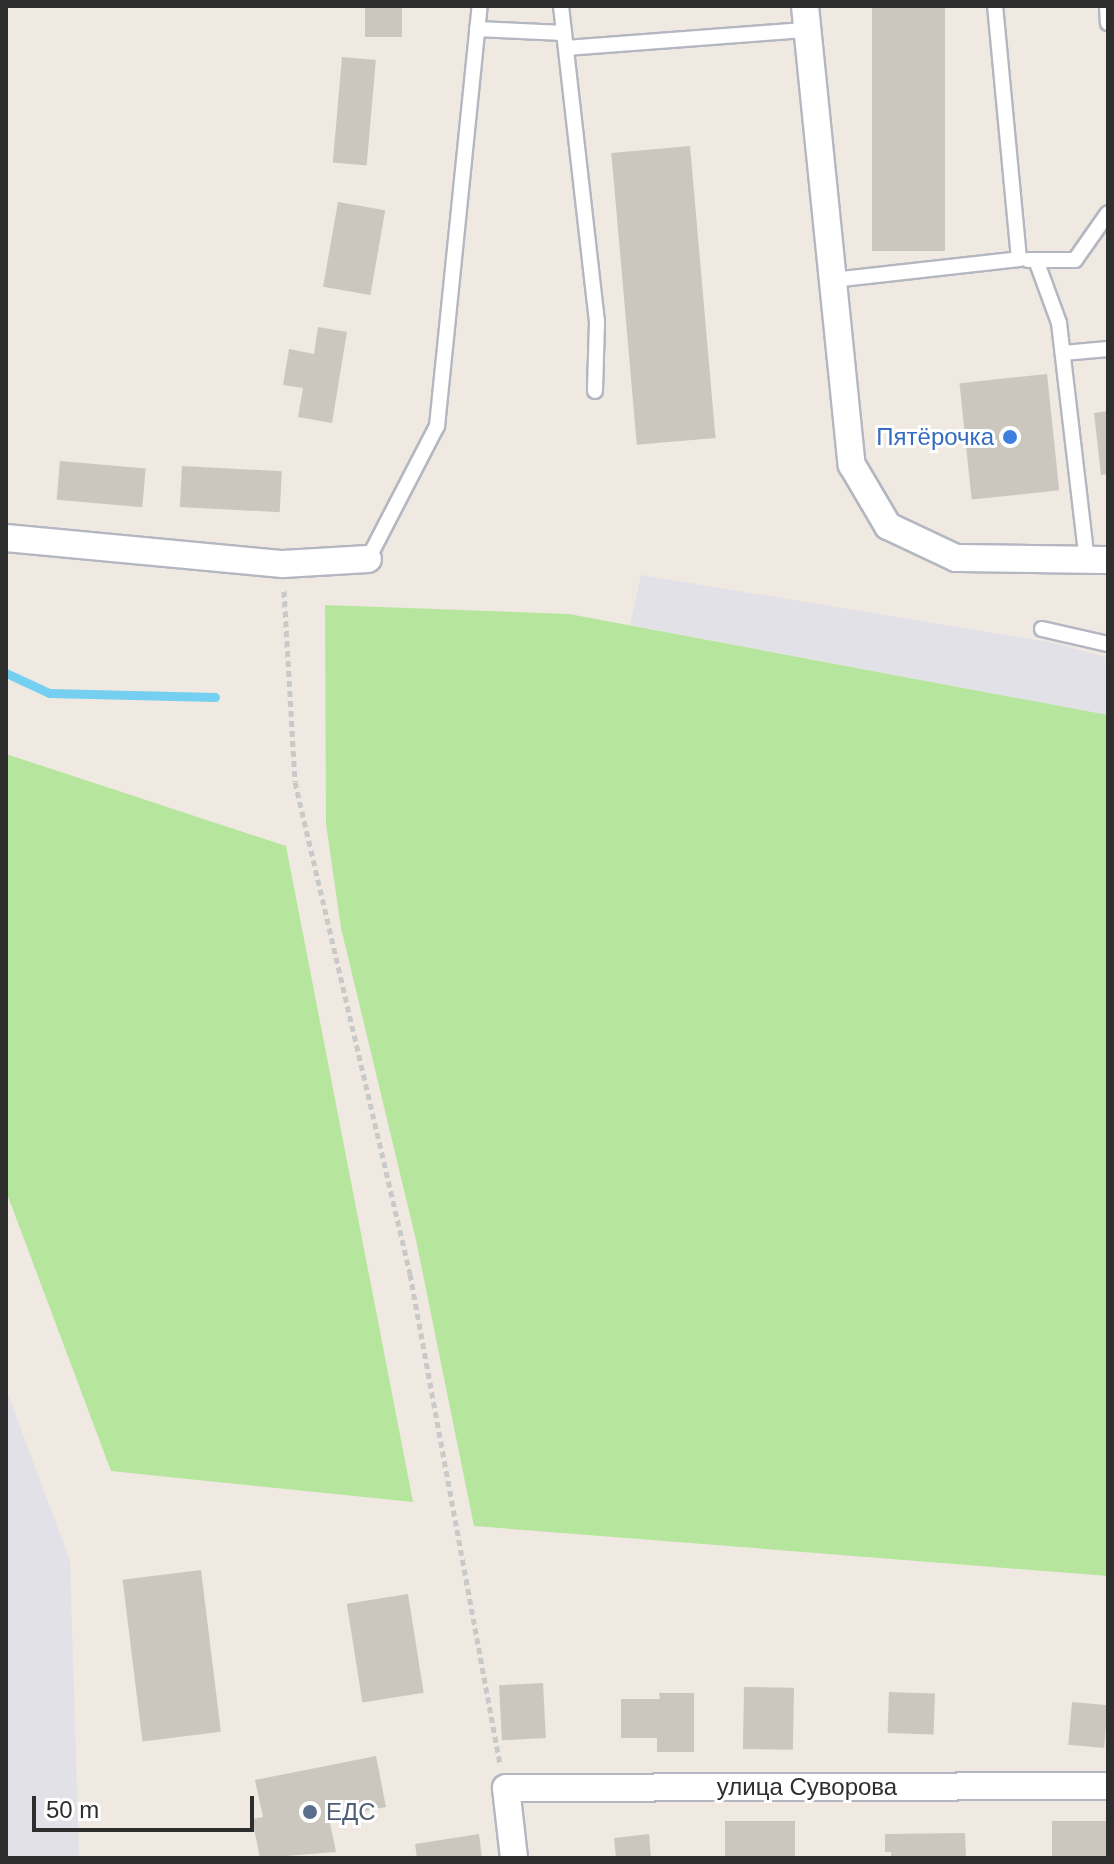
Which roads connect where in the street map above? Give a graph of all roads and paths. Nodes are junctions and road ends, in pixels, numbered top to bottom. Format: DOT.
graph roads {
  1 [pos="480,6"];
  2 [pos="561,6"];
  3 [pos="995,6"];
  4 [pos="1107,6"];
  5 [pos="806,18"];
  6 [pos="1108,23"];
  7 [pos="477,29"];
  8 [pos="565,40"];
  9 [pos="1108,213"];
  10 [pos="1019,259"];
  11 [pos="1036,260"];
  12 [pos="833,280"];
  13 [pos="1108,349"];
  14 [pos="1063,353"];
  15 [pos="595,391"];
  16 [pos="6,538"];
  17 [pos="368,559"];
  18 [pos="1098,560"];
  19 [pos="283,564"];
  20 [pos="1042,629"];
  21 [pos="1108,644"];
  22 [pos="1108,1786"];
  23 [pos="506,1788"];
  24 [pos="514,1858"];
  1 -- 7 [label="lane"];
  2 -- 8 [label="lane"];
  3 -- 10 [label="lane"];
  4 -- 6 [label="lane"];
  5 -- 8 [label="lane"];
  5 -- 12 [label="street"];
  7 -- 8 [label="lane"];
  7 -- 17 [label="lane"];
  8 -- 15 [label="lane"];
  9 -- 11 [label="lane"];
  10 -- 11 [label="lane"];
  10 -- 12 [label="lane"];
  11 -- 14 [label="lane"];
  12 -- 18 [label="street"];
  13 -- 14 [label="lane"];
  14 -- 18 [label="lane"];
  16 -- 19 [label="street"];
  17 -- 19 [label="street"];
  19 -- 23 [label="path"];
  20 -- 21 [label="lane"];
  22 -- 23 [label="street, улица Суворова"];
  23 -- 24 [label="street"];
}
